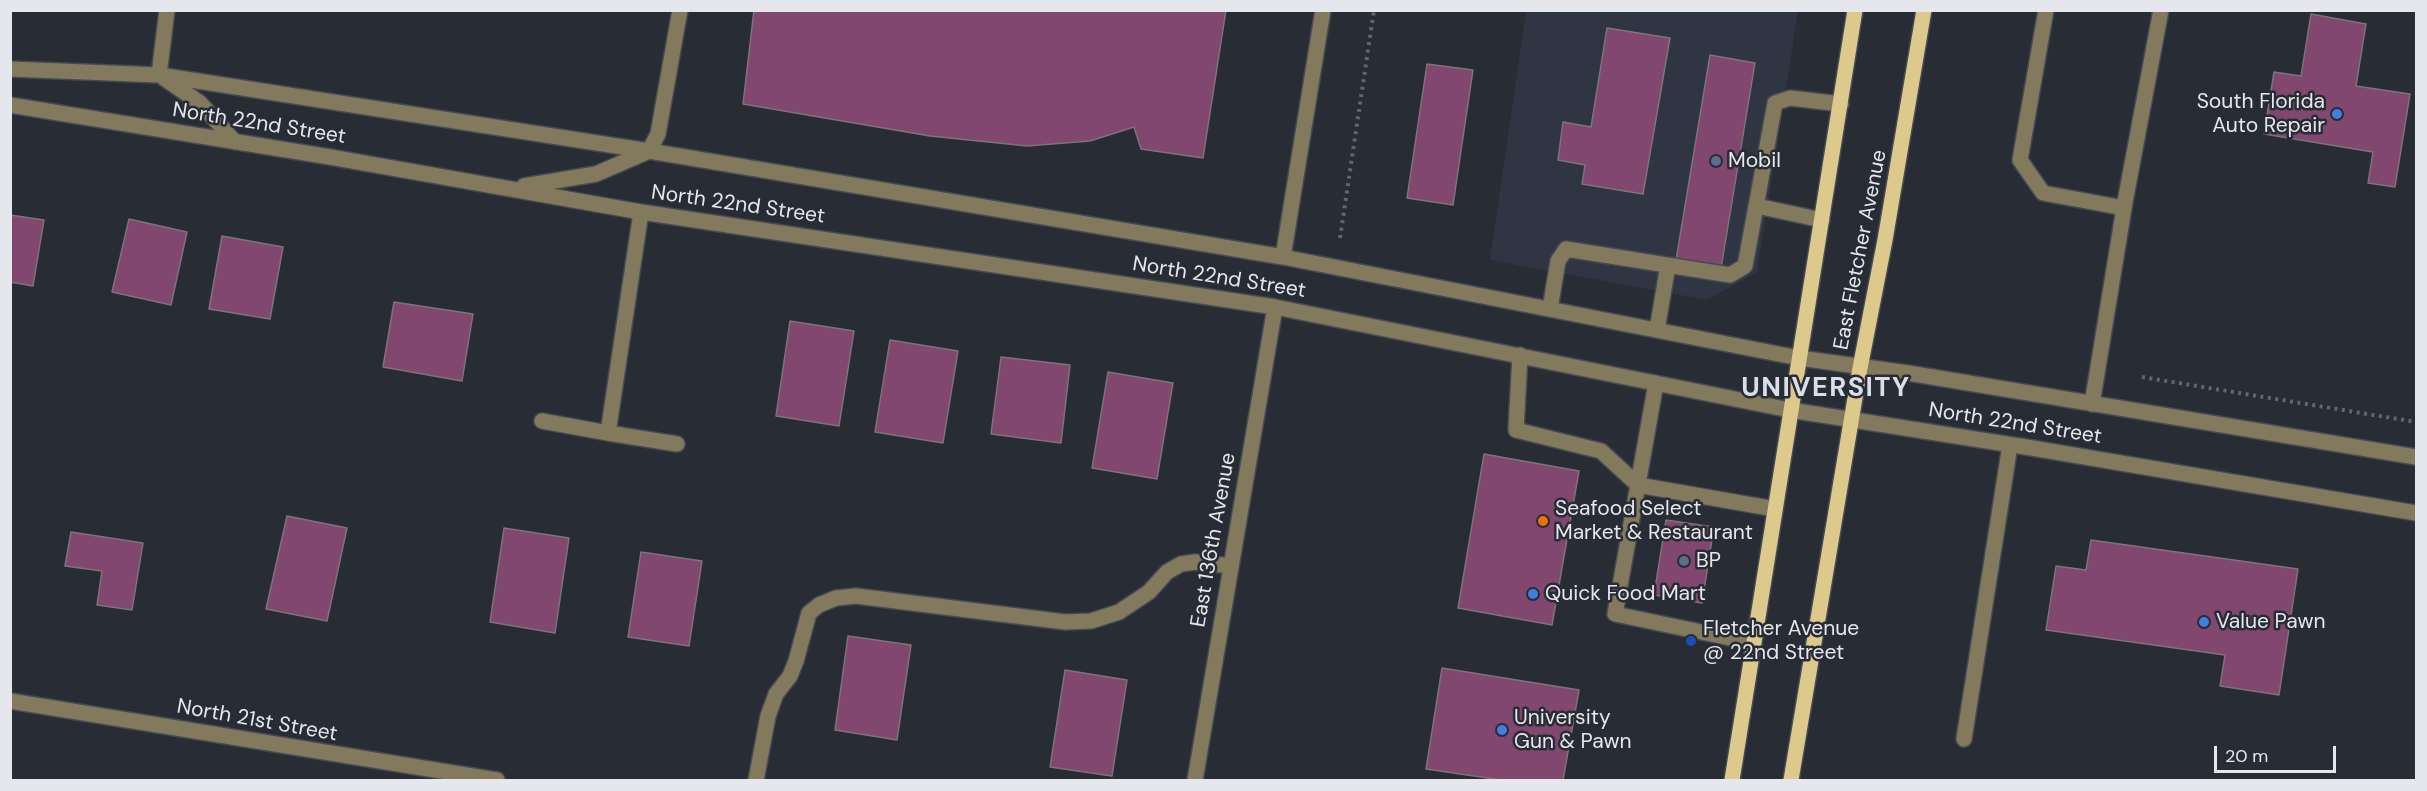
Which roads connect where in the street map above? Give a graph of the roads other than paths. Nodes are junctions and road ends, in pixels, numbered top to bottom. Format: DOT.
graph roads {
  1 [pos="167,10"];
  2 [pos="680,10"];
  3 [pos="1323,10"];
  4 [pos="1855,10"];
  5 [pos="1924,10"];
  6 [pos="2046,10"];
  7 [pos="2161,10"];
  8 [pos="10,69"];
  9 [pos="159,75"];
  10 [pos="1841,104"];
  11 [pos="10,105"];
  12 [pos="235,142"];
  13 [pos="649,152"];
  14 [pos="509,188"];
  15 [pos="1757,206"];
  16 [pos="2124,208"];
  17 [pos="641,212"];
  18 [pos="1822,220"];
  19 [pos="1283,257"];
  20 [pos="1668,265"];
  21 [pos="1275,307"];
  22 [pos="1550,309"];
  23 [pos="1657,330"];
  24 [pos="1520,355"];
  25 [pos="1798,358"];
  26 [pos="1860,368"];
  27 [pos="1656,383"];
  28 [pos="2092,404"];
  29 [pos="1790,410"];
  30 [pos="1851,420"];
  31 [pos="542,421"];
  32 [pos="608,433"];
  33 [pos="677,444"];
  34 [pos="2010,444"];
  35 [pos="2416,457"];
  36 [pos="1638,485"];
  37 [pos="1775,509"];
  38 [pos="2416,513"];
  39 [pos="1231,566"];
  40 [pos="1754,643"];
  41 [pos="10,701"];
  42 [pos="1964,739"];
  43 [pos="497,780"];
  44 [pos="756,780"];
  45 [pos="1195,780"];
  46 [pos="1732,780"];
  47 [pos="1791,780"];
  1 -- 9 [label="street"];
  2 -- 13 [label="street"];
  3 -- 19 [label="street"];
  4 -- 10 [label="main road, East Fletcher Avenue"];
  5 -- 26 [label="main road, East Fletcher Avenue"];
  6 -- 16 [label="street"];
  7 -- 16 [label="street"];
  8 -- 9 [label="street, North 22nd Street"];
  9 -- 12 [label="street"];
  9 -- 13 [label="street, North 22nd Street"];
  10 -- 15 [label="street"];
  10 -- 18 [label="main road, East Fletcher Avenue"];
  11 -- 12 [label="street, North 22nd Street"];
  12 -- 14 [label="street, North 22nd Street"];
  13 -- 14 [label="street"];
  13 -- 19 [label="street, North 22nd Street"];
  14 -- 17 [label="street, North 22nd Street"];
  15 -- 18 [label="street"];
  15 -- 20 [label="street"];
  16 -- 28 [label="street"];
  17 -- 21 [label="street, North 22nd Street"];
  17 -- 32 [label="street"];
  18 -- 25 [label="main road, East Fletcher Avenue"];
  19 -- 22 [label="street, North 22nd Street"];
  20 -- 22 [label="street"];
  20 -- 23 [label="street"];
  21 -- 24 [label="street, North 22nd Street"];
  21 -- 39 [label="street, East 136th Avenue"];
  22 -- 23 [label="street, North 22nd Street"];
  23 -- 25 [label="street, North 22nd Street"];
  24 -- 27 [label="street, North 22nd Street"];
  24 -- 36 [label="street"];
  25 -- 26 [label="street, North 22nd Street"];
  25 -- 29 [label="main road, East Fletcher Avenue"];
  26 -- 28 [label="street, North 22nd Street"];
  26 -- 30 [label="main road, East Fletcher Avenue"];
  27 -- 29 [label="street, North 22nd Street"];
  27 -- 36 [label="street"];
  28 -- 35 [label="street, North 22nd Street"];
  29 -- 30 [label="street, North 22nd Street"];
  29 -- 37 [label="main road, East Fletcher Avenue"];
  30 -- 34 [label="street, North 22nd Street"];
  30 -- 47 [label="main road, East Fletcher Avenue"];
  31 -- 32 [label="street"];
  32 -- 33 [label="street"];
  34 -- 38 [label="street, North 22nd Street"];
  34 -- 42 [label="street"];
  36 -- 37 [label="street"];
  36 -- 40 [label="street"];
  37 -- 40 [label="main road, East Fletcher Avenue"];
  39 -- 44 [label="street"];
  39 -- 45 [label="street, East 136th Avenue"];
  40 -- 46 [label="main road, East Fletcher Avenue"];
  41 -- 43 [label="street, North 21st Street"];
}
